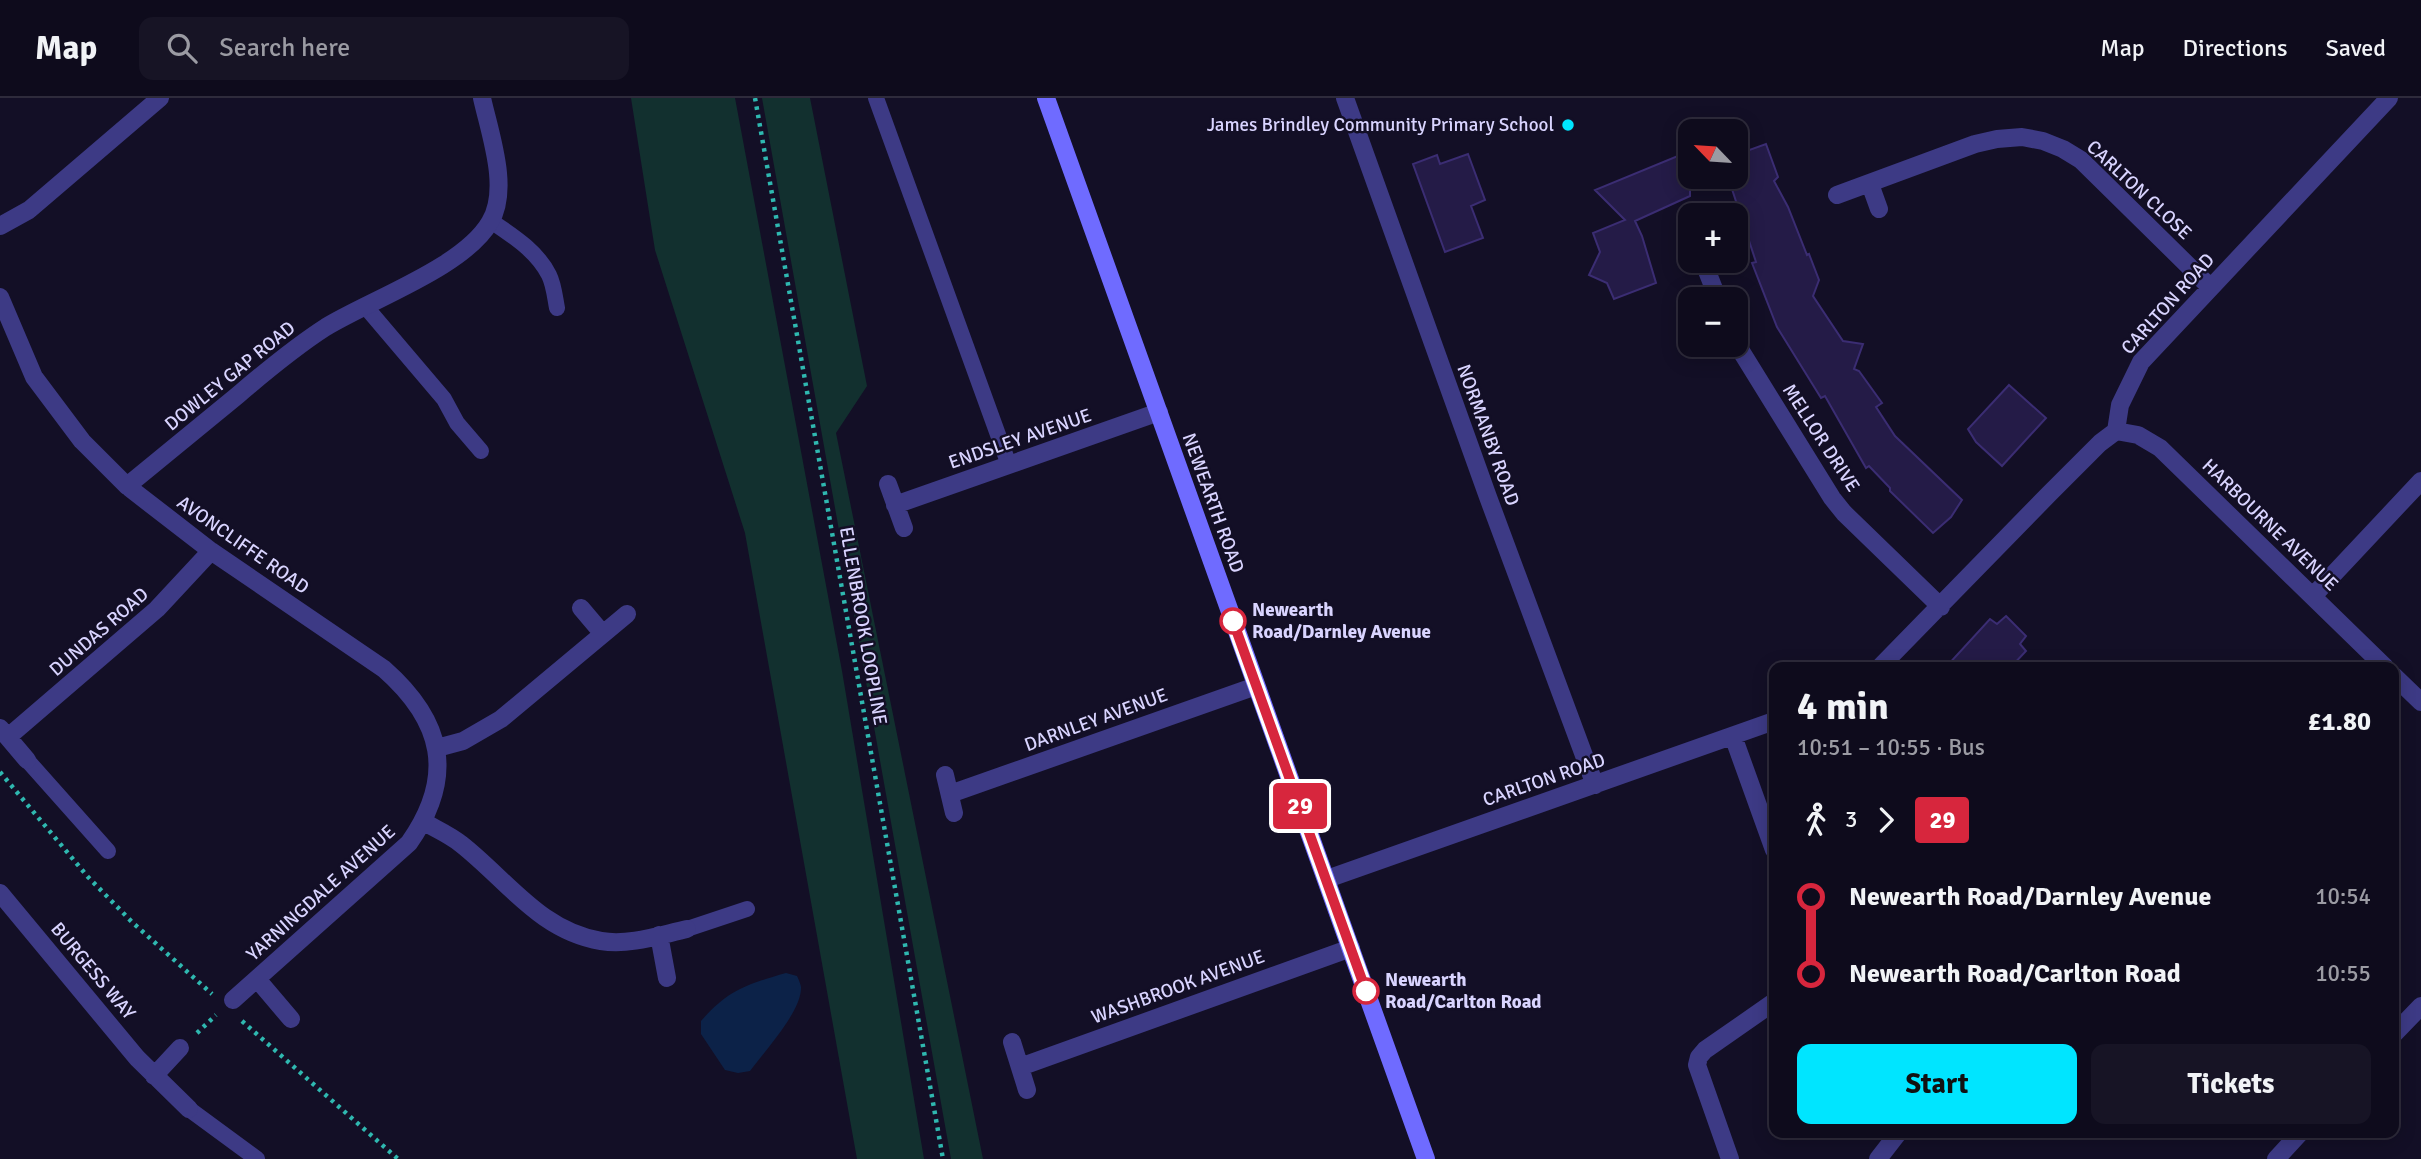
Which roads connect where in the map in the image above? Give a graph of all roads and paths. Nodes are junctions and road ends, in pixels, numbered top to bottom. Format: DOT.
graph roads {
  1 [pos="160,98"];
  2 [pos="482,98"];
  3 [pos="755,98"];
  4 [pos="876,98"];
  5 [pos="1046,98"];
  6 [pos="1345,98"];
  7 [pos="2389,98"];
  8 [pos="1870,184"];
  9 [pos="1837,195"];
  10 [pos="1879,209"];
  11 [pos="491,221"];
  12 [pos="0,226"];
  13 [pos="2210,287"];
  14 [pos="0,297"];
  15 [pos="365,306"];
  16 [pos="557,308"];
  17 [pos="1745,357"];
  18 [pos="1159,412"];
  19 [pos="2116,431"];
  20 [pos="481,451"];
  21 [pos="1009,465"];
  22 [pos="2421,481"];
  23 [pos="888,484"];
  24 [pos="127,486"];
  25 [pos="895,505"];
  26 [pos="904,528"];
  27 [pos="211,551"];
  28 [pos="2313,596"];
  29 [pos="1941,607"];
  30 [pos="581,608"];
  31 [pos="627,614"];
  32 [pos="603,634"];
  33 [pos="1885,662"];
  34 [pos="2380,662"];
  35 [pos="2399,681"];
  36 [pos="1256,686"];
  37 [pos="2421,702"];
  38 [pos="1769,723"];
  39 [pos="4,733"];
  40 [pos="1733,736"];
  41 [pos="437,748"];
  42 [pos="27,760"];
  43 [pos="0,772"];
  44 [pos="945,775"];
  45 [pos="1595,785"];
  46 [pos="950,794"];
  47 [pos="954,813"];
  48 [pos="424,822"];
  49 [pos="1769,836"];
  50 [pos="108,850"];
  51 [pos="1327,879"];
  52 [pos="0,892"];
  53 [pos="747,909"];
  54 [pos="687,929"];
  55 [pos="659,935"];
  56 [pos="1351,948"];
  57 [pos="667,978"];
  58 [pos="257,979"];
  59 [pos="227,1005"];
  60 [pos="1769,1006"];
  61 [pos="2421,1006"];
  62 [pos="291,1019"];
  63 [pos="2399,1029"];
  64 [pos="1012,1042"];
  65 [pos="180,1048"];
  66 [pos="1020,1067"];
  67 [pos="154,1076"];
  68 [pos="1027,1090"];
  69 [pos="189,1109"];
  70 [pos="1894,1138"];
  71 [pos="2295,1138"];
  72 [pos="257,1159"];
  73 [pos="398,1159"];
  74 [pos="943,1159"];
  75 [pos="1426,1159"];
  76 [pos="1730,1159"];
  77 [pos="1878,1159"];
  78 [pos="2276,1159"];
  1 -- 12 [label="street"];
  2 -- 11 [label="street, DOWLEY GAP ROAD"];
  3 -- 74 [label="path, ELLENBROOK LOOPLINE"];
  4 -- 21 [label="lane"];
  5 -- 18 [label="main road, NEWEARTH ROAD"];
  6 -- 45 [label="street, NORMANBY ROAD"];
  7 -- 13 [label="street, CARLTON ROAD"];
  8 -- 9 [label="street, CARLTON CLOSE"];
  8 -- 10 [label="street"];
  8 -- 13 [label="street, CARLTON CLOSE"];
  11 -- 15 [label="street, DOWLEY GAP ROAD"];
  11 -- 16 [label="lane"];
  13 -- 19 [label="street, CARLTON ROAD"];
  14 -- 24 [label="street, AVONCLIFFE ROAD"];
  15 -- 20 [label="lane"];
  15 -- 24 [label="street, DOWLEY GAP ROAD"];
  17 -- 29 [label="street, MELLOR DRIVE"];
  18 -- 21 [label="street, ENDSLEY AVENUE"];
  18 -- 36 [label="main road, NEWEARTH ROAD"];
  19 -- 28 [label="street, HARBOURNE AVENUE"];
  19 -- 29 [label="street"];
  21 -- 25 [label="street, ENDSLEY AVENUE"];
  22 -- 28 [label="street"];
  23 -- 25 [label="street"];
  24 -- 27 [label="street, AVONCLIFFE ROAD"];
  25 -- 26 [label="street"];
  27 -- 39 [label="street, DUNDAS ROAD"];
  27 -- 41 [label="street, AVONCLIFFE ROAD"];
  28 -- 34 [label="street, HARBOURNE AVENUE"];
  29 -- 33 [label="street"];
  30 -- 32 [label="street"];
  31 -- 32 [label="street"];
  32 -- 41 [label="street"];
  35 -- 37 [label="street"];
  36 -- 46 [label="street, DARNLEY AVENUE"];
  36 -- 51 [label="main road, NEWEARTH ROAD"];
  38 -- 40 [label="street, CARLTON ROAD"];
  39 -- 42 [label="street, DUNDAS ROAD"];
  40 -- 45 [label="street, CARLTON ROAD"];
  40 -- 49 [label="street"];
  41 -- 48 [label="street, AVONCLIFFE ROAD"];
  42 -- 50 [label="lane, DUNDAS ROAD"];
  43 -- 59 [label="path"];
  44 -- 46 [label="street"];
  45 -- 51 [label="street, CARLTON ROAD"];
  46 -- 47 [label="street"];
  48 -- 55 [label="street, YARNINGDALE AVENUE"];
  48 -- 58 [label="street, YARNINGDALE AVENUE"];
  51 -- 56 [label="main road, NEWEARTH ROAD"];
  52 -- 67 [label="street, BURGESS WAY"];
  53 -- 54 [label="lane"];
  54 -- 55 [label="street, YARNINGDALE AVENUE"];
  55 -- 57 [label="street"];
  56 -- 66 [label="street, WASHBROOK AVENUE"];
  56 -- 75 [label="main road, NEWEARTH ROAD"];
  58 -- 59 [label="street, YARNINGDALE AVENUE"];
  58 -- 62 [label="street, YARNINGDALE AVENUE"];
  59 -- 65 [label="path"];
  59 -- 73 [label="path"];
  60 -- 76 [label="street"];
  61 -- 63 [label="street"];
  64 -- 66 [label="street"];
  65 -- 67 [label="street"];
  66 -- 68 [label="street"];
  67 -- 69 [label="street, BURGESS WAY"];
  69 -- 72 [label="lane, BURGESS WAY"];
  70 -- 77 [label="street"];
  71 -- 78 [label="street"];
}
